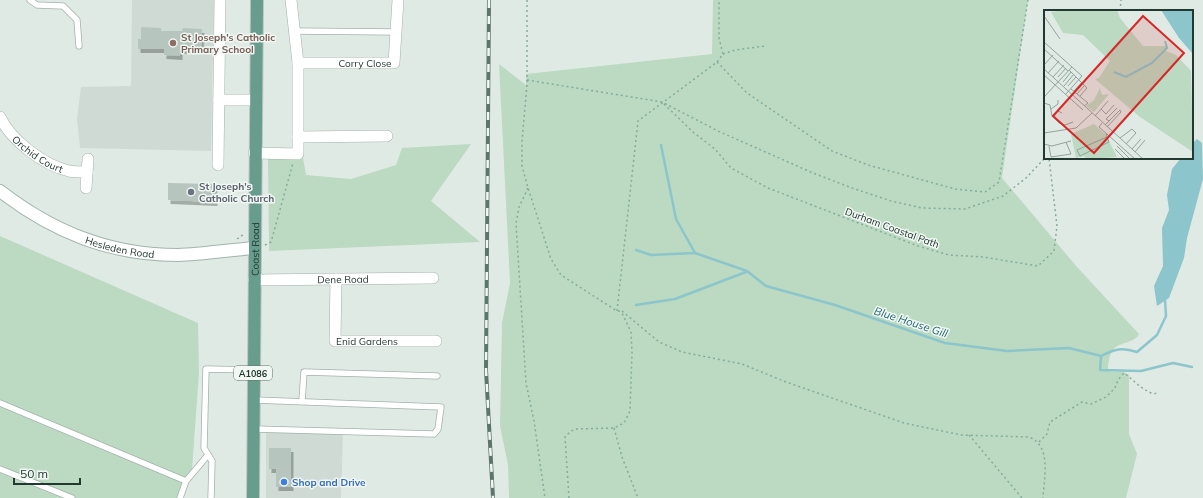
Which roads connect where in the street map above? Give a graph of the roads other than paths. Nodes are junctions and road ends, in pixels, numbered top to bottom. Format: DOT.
graph roads {
  1 [pos="30,0"];
  2 [pos="220,0"];
  3 [pos="257,0"];
  4 [pos="291,0"];
  5 [pos="398,0"];
  6 [pos="294,31"];
  7 [pos="396,32"];
  8 [pos="79,46"];
  9 [pos="298,63"];
  10 [pos="219,100"];
  11 [pos="255,100"];
  12 [pos="0,117"];
  13 [pos="387,136"];
  14 [pos="298,137"];
  15 [pos="254,153"];
  16 [pos="88,159"];
  17 [pos="218,165"];
  18 [pos="87,172"];
  19 [pos="86,188"];
  20 [pos="0,191"];
  21 [pos="254,248"];
  22 [pos="433,278"];
  23 [pos="336,279"];
  24 [pos="254,280"];
  25 [pos="436,341"];
  26 [pos="253,370"];
  27 [pos="437,376"];
  28 [pos="253,400"];
  29 [pos="302,401"];
  30 [pos="0,404"];
  31 [pos="253,429"];
  32 [pos="208,455"];
  33 [pos="0,469"];
  34 [pos="186,481"];
  35 [pos="72,498"];
  36 [pos="180,498"];
  37 [pos="211,498"];
  38 [pos="253,498"];
  1 -- 8 [label="lane"];
  2 -- 10 [label="street"];
  3 -- 11 [label="main road, Coast Road / A1086"];
  4 -- 6 [label="street"];
  5 -- 7 [label="street, Corry Close"];
  6 -- 7 [label="lane"];
  6 -- 9 [label="street"];
  7 -- 9 [label="street, Corry Close"];
  9 -- 14 [label="street"];
  10 -- 11 [label="street"];
  10 -- 17 [label="street"];
  11 -- 15 [label="main road, Coast Road / A1086"];
  12 -- 18 [label="street, Orchid Court"];
  13 -- 14 [label="street"];
  14 -- 15 [label="street"];
  15 -- 21 [label="main road, Coast Road / A1086"];
  16 -- 18 [label="street"];
  18 -- 19 [label="street"];
  20 -- 21 [label="main road, Hesleden Road"];
  21 -- 24 [label="main road, Coast Road / A1086"];
  22 -- 23 [label="street, Dene Road"];
  23 -- 24 [label="street, Dene Road"];
  23 -- 25 [label="street, Enid Gardens"];
  24 -- 26 [label="main road, Coast Road / A1086"];
  26 -- 28 [label="main road, Coast Road / A1086"];
  26 -- 32 [label="lane"];
  27 -- 29 [label="lane"];
  28 -- 29 [label="lane"];
  28 -- 31 [label="main road, Coast Road / A1086"];
  29 -- 31 [label="lane"];
  30 -- 34 [label="lane"];
  31 -- 38 [label="main road, Coast Road / A1086"];
  32 -- 34 [label="lane"];
  32 -- 37 [label="lane"];
  33 -- 35 [label="lane"];
  34 -- 36 [label="lane"];
}
